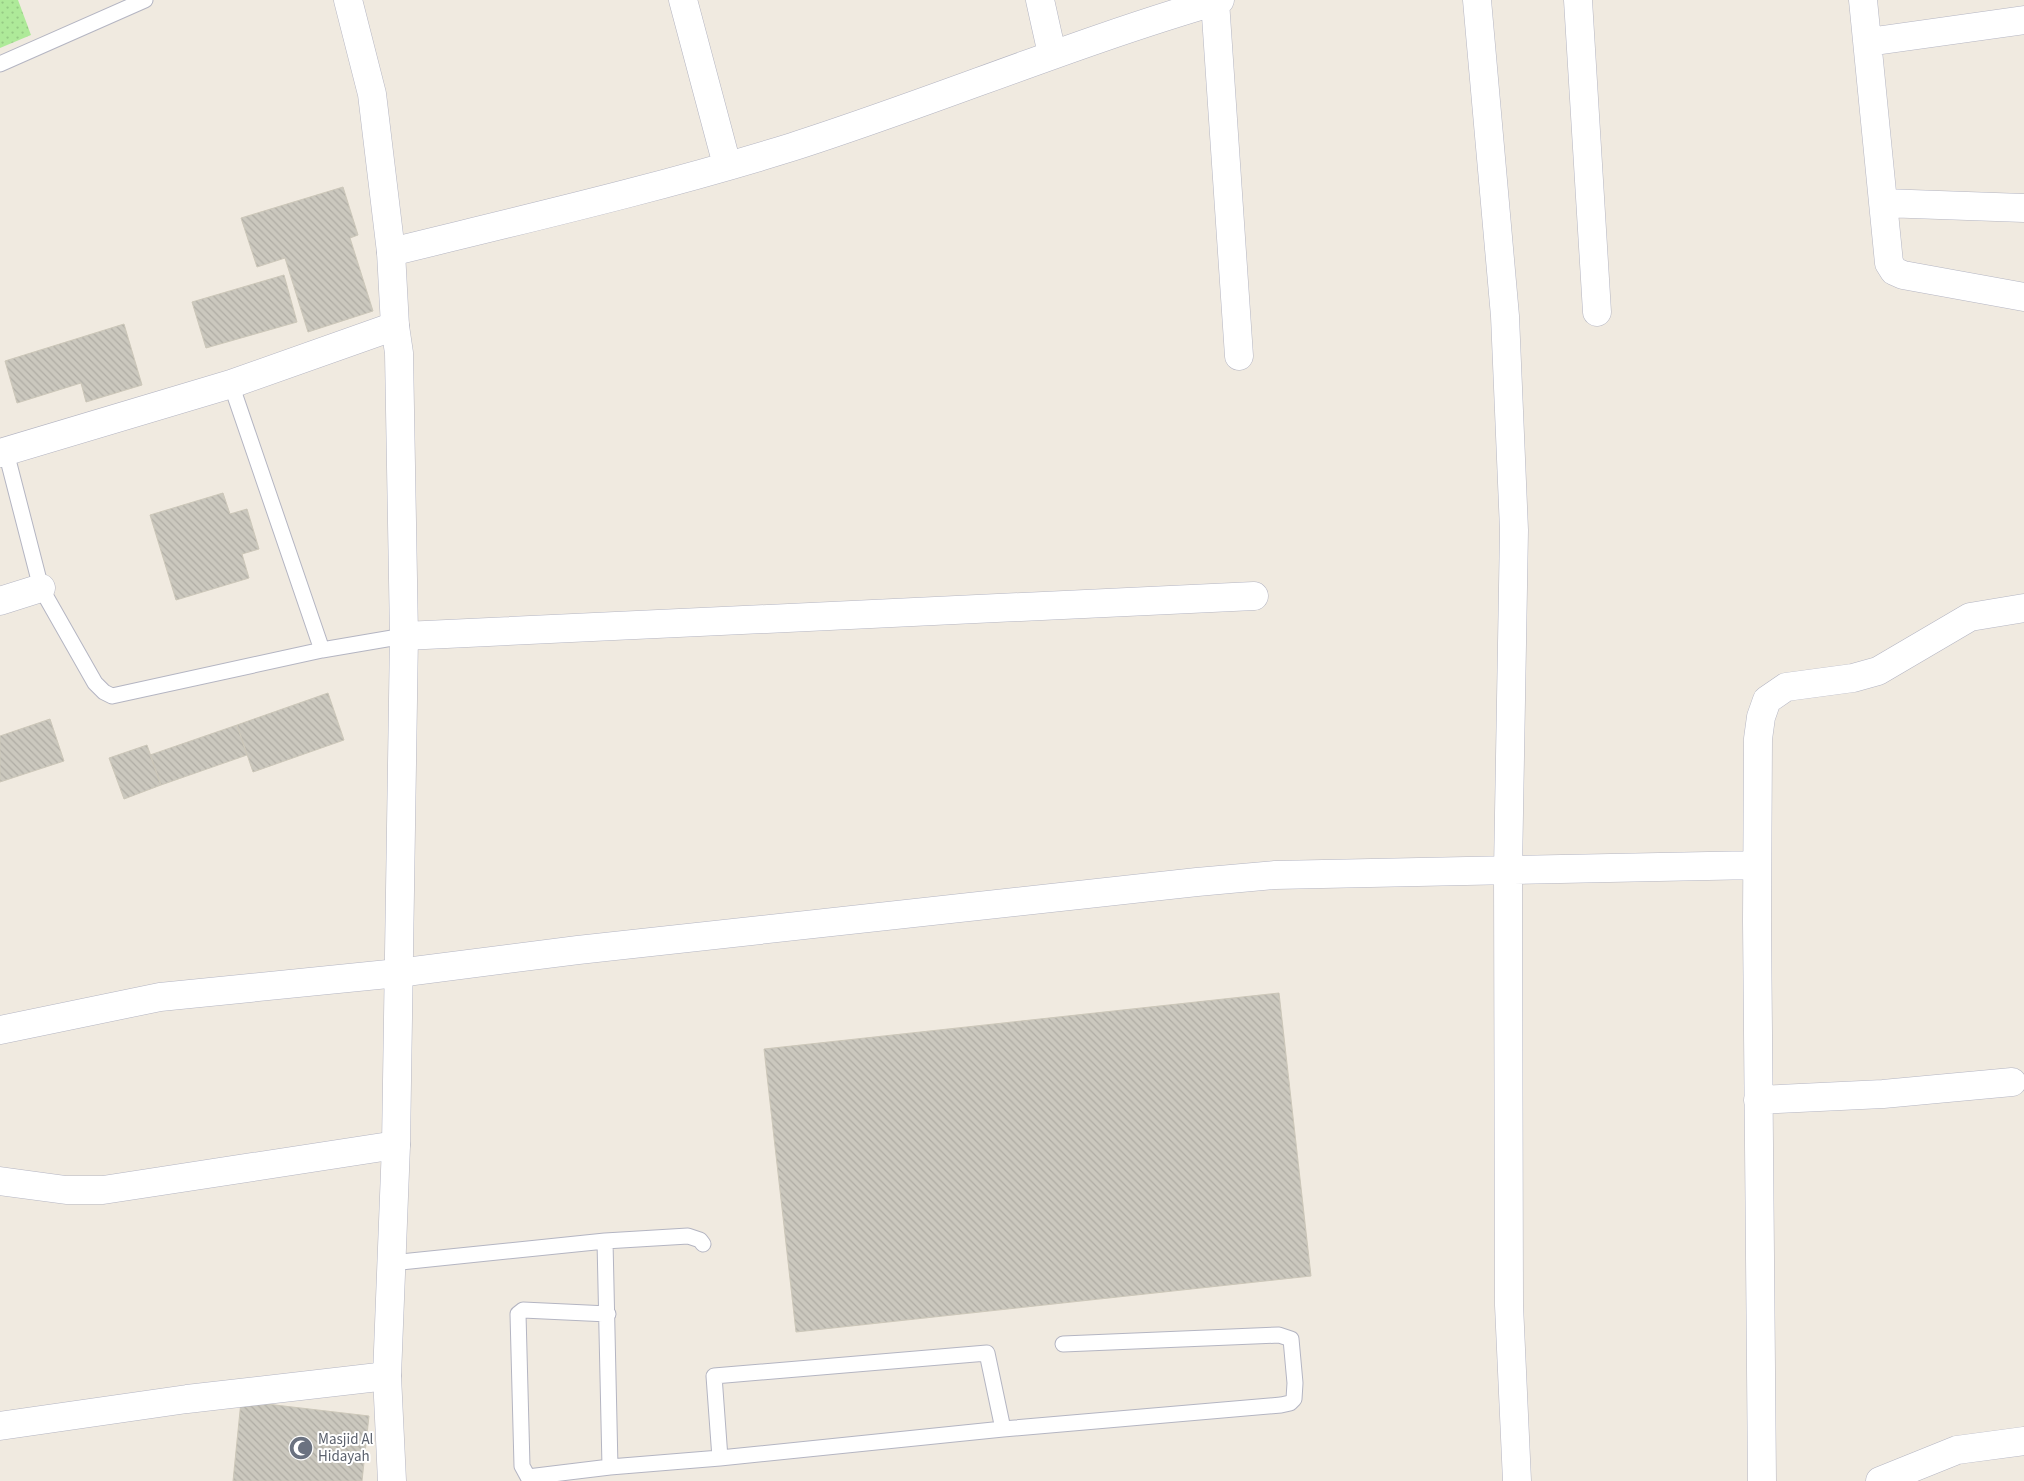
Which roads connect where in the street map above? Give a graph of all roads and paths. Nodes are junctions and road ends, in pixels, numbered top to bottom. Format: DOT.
graph roads {
  1 [pos="146,0"];
  2 [pos="348,0"];
  3 [pos="683,0"];
  4 [pos="1040,0"];
  5 [pos="1476,0"];
  6 [pos="1578,0"];
  7 [pos="1863,0"];
  8 [pos="1218,1"];
  9 [pos="2024,20"];
  10 [pos="1868,42"];
  11 [pos="1052,54"];
  12 [pos="0,64"];
  13 [pos="727,165"];
  14 [pos="1882,202"];
  15 [pos="2024,208"];
  16 [pos="392,252"];
  17 [pos="2024,297"];
  18 [pos="1597,312"];
  19 [pos="395,326"];
  20 [pos="1239,356"];
  21 [pos="231,384"];
  22 [pos="3,452"];
  23 [pos="41,588"];
  24 [pos="1254,596"];
  25 [pos="0,601"];
  26 [pos="2024,608"];
  27 [pos="404,636"];
  28 [pos="322,650"];
  29 [pos="1757,865"];
  30 [pos="1508,870"];
  31 [pos="398,973"];
  32 [pos="0,1030"];
  33 [pos="2012,1082"];
  34 [pos="1758,1100"];
  35 [pos="396,1145"];
  36 [pos="0,1181"];
  37 [pos="605,1241"];
  38 [pos="703,1244"];
  39 [pos="391,1264"];
  40 [pos="608,1314"];
  41 [pos="1063,1344"];
  42 [pos="387,1376"];
  43 [pos="0,1426"];
  44 [pos="1003,1429"];
  45 [pos="2024,1441"];
  46 [pos="720,1458"];
  47 [pos="610,1466"];
  48 [pos="392,1481"];
  49 [pos="1517,1481"];
  50 [pos="1762,1481"];
  51 [pos="1880,1481"];
  1 -- 12 [label="lane"];
  2 -- 16 [label="street"];
  3 -- 13 [label="street"];
  4 -- 11 [label="street"];
  5 -- 30 [label="street"];
  6 -- 18 [label="street"];
  7 -- 10 [label="street"];
  8 -- 11 [label="street"];
  8 -- 20 [label="street"];
  9 -- 10 [label="street"];
  10 -- 14 [label="street"];
  11 -- 13 [label="street"];
  13 -- 16 [label="street"];
  14 -- 15 [label="street"];
  14 -- 17 [label="street"];
  16 -- 19 [label="street"];
  19 -- 21 [label="street"];
  19 -- 27 [label="street"];
  21 -- 22 [label="street"];
  21 -- 28 [label="lane"];
  22 -- 23 [label="lane"];
  23 -- 25 [label="street"];
  23 -- 28 [label="lane"];
  24 -- 27 [label="street"];
  26 -- 29 [label="street"];
  27 -- 28 [label="lane"];
  27 -- 31 [label="street"];
  29 -- 30 [label="street"];
  29 -- 34 [label="street"];
  30 -- 31 [label="street"];
  30 -- 49 [label="street"];
  31 -- 32 [label="street"];
  31 -- 35 [label="street"];
  33 -- 34 [label="street"];
  34 -- 50 [label="street"];
  35 -- 36 [label="street"];
  35 -- 39 [label="street"];
  37 -- 38 [label="lane"];
  37 -- 39 [label="lane"];
  37 -- 40 [label="lane"];
  39 -- 42 [label="street"];
  40 -- 47 [label="lane"];
  40 -- 47 [label="lane"];
  41 -- 44 [label="lane"];
  42 -- 43 [label="street"];
  42 -- 48 [label="street"];
  44 -- 46 [label="lane"];
  44 -- 46 [label="lane"];
  45 -- 51 [label="street"];
  46 -- 47 [label="lane"];
}
